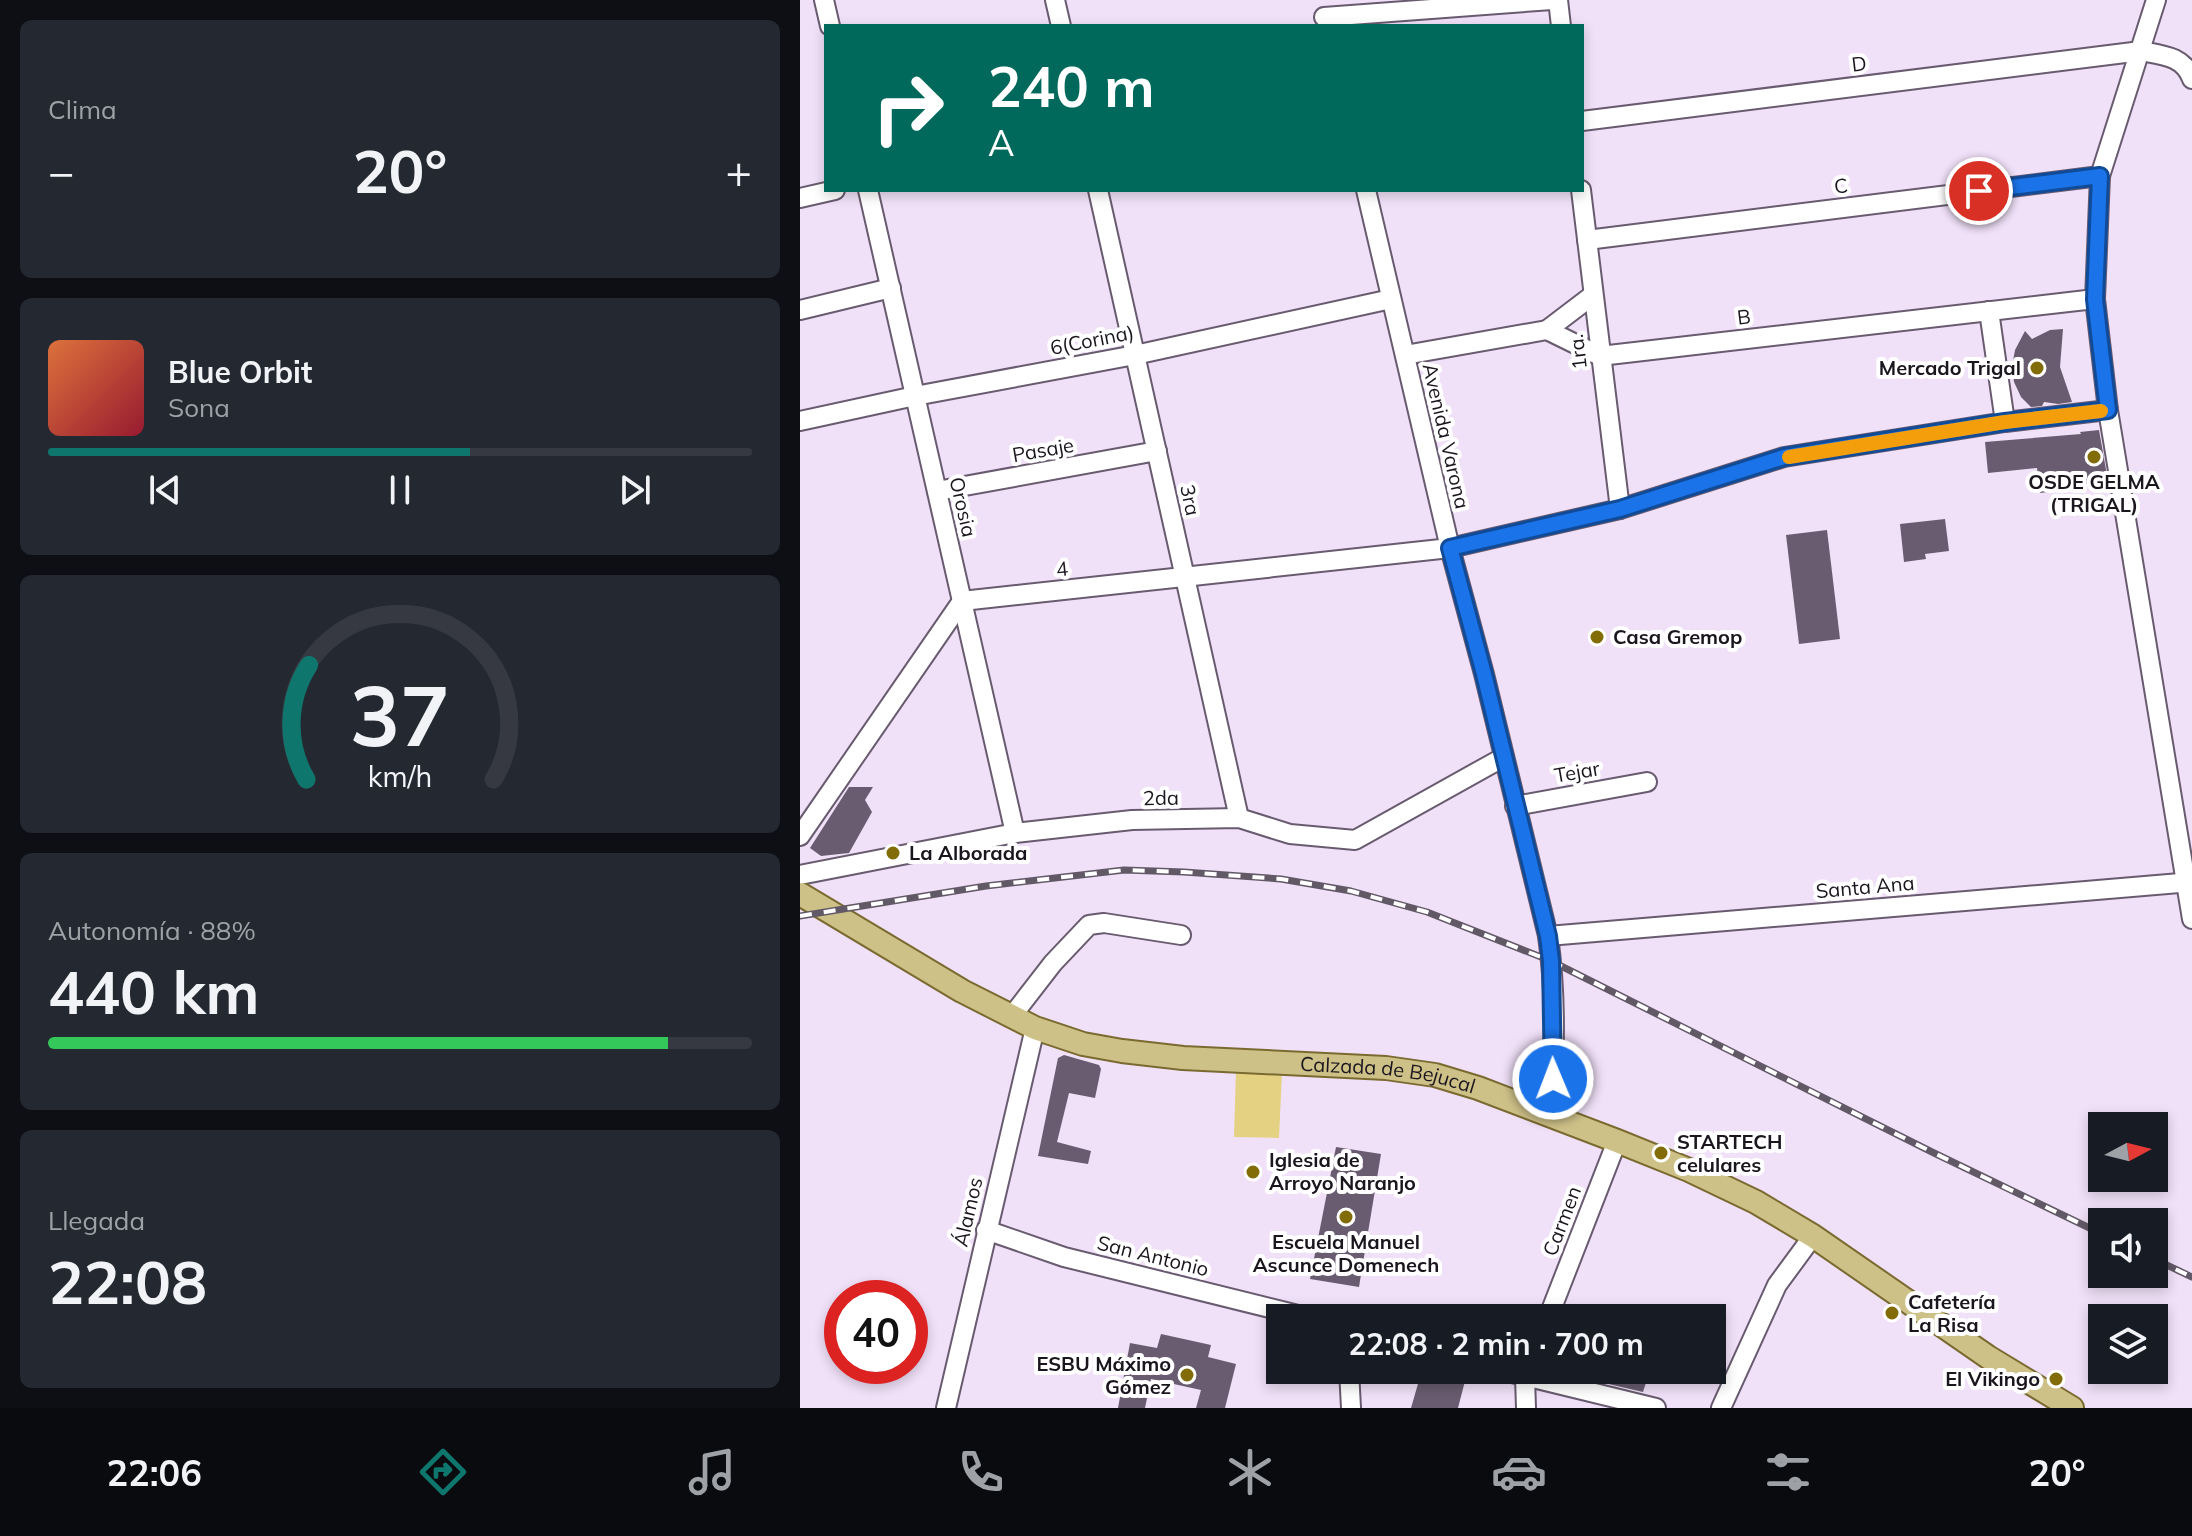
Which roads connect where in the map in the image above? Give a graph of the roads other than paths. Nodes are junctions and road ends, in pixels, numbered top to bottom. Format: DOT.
graph roads {
  1 [pos="824,0"];
  2 [pos="1055,0"];
  3 [pos="1555,0"];
  4 [pos="2156,0"];
  5 [pos="1324,14"];
  6 [pos="830,24"];
  7 [pos="1061,24"];
  8 [pos="1561,24"];
  9 [pos="2141,51"];
  10 [pos="2192,79"];
  11 [pos="1584,121"];
  12 [pos="2100,176"];
  13 [pos="826,192"];
  14 [pos="868,192"];
  15 [pos="1098,192"];
  16 [pos="1366,192"];
  17 [pos="1581,192"];
  18 [pos="800,198"];
  19 [pos="1587,240"];
  20 [pos="891,288"];
  21 [pos="1593,295"];
  22 [pos="1391,299"];
  23 [pos="2095,299"];
  24 [pos="800,310"];
  25 [pos="1989,311"];
  26 [pos="1547,330"];
  27 [pos="1135,355"];
  28 [pos="1405,355"];
  29 [pos="1600,356"];
  30 [pos="915,396"];
  31 [pos="2108,410"];
  32 [pos="800,421"];
  33 [pos="2005,422"];
  34 [pos="1157,451"];
  35 [pos="937,491"];
  36 [pos="1620,509"];
  37 [pos="1450,548"];
  38 [pos="1184,577"];
  39 [pos="962,601"];
  40 [pos="1504,757"];
  41 [pos="1647,782"];
  42 [pos="1515,806"];
  43 [pos="1239,818"];
  44 [pos="1015,833"];
  45 [pos="800,836"];
  46 [pos="800,875"];
  47 [pos="2189,882"];
  48 [pos="800,894"];
  49 [pos="2192,919"];
  50 [pos="1181,935"];
  51 [pos="1548,936"];
  52 [pos="1012,1016"];
  53 [pos="1035,1028"];
  54 [pos="1550,1115"];
  55 [pos="1617,1141"];
  56 [pos="986,1230"];
  57 [pos="1813,1236"];
  58 [pos="1553,1304"];
  59 [pos="1266,1307"];
  60 [pos="1350,1384"];
  61 [pos="1526,1384"];
  62 [pos="1567,1384"];
  63 [pos="946,1408"];
  64 [pos="1351,1408"];
  65 [pos="1526,1408"];
  66 [pos="1656,1408"];
  67 [pos="1721,1408"];
  68 [pos="2072,1408"];
  1 -- 6 [label="street"];
  2 -- 7 [label="street"];
  3 -- 5 [label="street"];
  3 -- 8 [label="street"];
  4 -- 9 [label="street"];
  9 -- 10 [label="street"];
  9 -- 11 [label="street, D"];
  9 -- 12 [label="street"];
  12 -- 19 [label="street, C"];
  12 -- 23 [label="street"];
  13 -- 18 [label="street"];
  14 -- 20 [label="street, Orosia"];
  15 -- 27 [label="street, 3ra"];
  16 -- 22 [label="street, Avenida Varona"];
  17 -- 19 [label="street, 1ra."];
  19 -- 21 [label="street, 1ra."];
  20 -- 24 [label="street"];
  20 -- 30 [label="street, Orosia"];
  21 -- 26 [label="street"];
  21 -- 29 [label="street, 1ra."];
  22 -- 27 [label="street, 6(Corina)"];
  22 -- 28 [label="street, Avenida Varona"];
  23 -- 25 [label="street, B"];
  23 -- 31 [label="street"];
  25 -- 29 [label="street, B"];
  25 -- 33 [label="street"];
  26 -- 28 [label="street"];
  26 -- 29 [label="street"];
  27 -- 30 [label="street, 6(Corina)"];
  27 -- 34 [label="street, 3ra"];
  28 -- 37 [label="street, Avenida Varona"];
  29 -- 36 [label="street, 1ra."];
  30 -- 32 [label="street, 6(Corina)"];
  30 -- 35 [label="street, Orosia"];
  31 -- 33 [label="street, 4"];
  31 -- 47 [label="street"];
  33 -- 36 [label="street, 4"];
  34 -- 35 [label="street, Pasaje"];
  34 -- 38 [label="street, 3ra"];
  35 -- 39 [label="street, Orosia"];
  36 -- 37 [label="street, 4"];
  37 -- 38 [label="street, 4"];
  37 -- 40 [label="street, Avenida Varona"];
  38 -- 39 [label="street, 4"];
  38 -- 43 [label="street, 3ra"];
  39 -- 44 [label="street, Orosia"];
  39 -- 45 [label="street"];
  40 -- 42 [label="street, Avenida Varona"];
  40 -- 43 [label="street, 2da"];
  41 -- 42 [label="street, Tejar"];
  42 -- 51 [label="street, Avenida Varona"];
  43 -- 44 [label="street, 2da"];
  44 -- 46 [label="street, 2da"];
  47 -- 49 [label="street"];
  47 -- 51 [label="street, Santa Ana"];
  48 -- 52 [label="main road, Calzada de Bejucal"];
  50 -- 52 [label="street"];
  51 -- 54 [label="street, Avenida Varona"];
  52 -- 53 [label="main road, Calzada de Bejucal"];
  53 -- 54 [label="main road, Calzada de Bejucal"];
  53 -- 56 [label="street, Álamos"];
  54 -- 55 [label="main road, Calzada de Bejucal"];
  55 -- 57 [label="main road, Calzada de Bejucal"];
  55 -- 58 [label="street, Carmen"];
  56 -- 59 [label="street, San Antonio"];
  56 -- 63 [label="street, Álamos"];
  57 -- 67 [label="street"];
  57 -- 68 [label="main road, Calzada de Bejucal"];
  60 -- 64 [label="street"];
  61 -- 65 [label="street"];
  62 -- 66 [label="street"];
}
